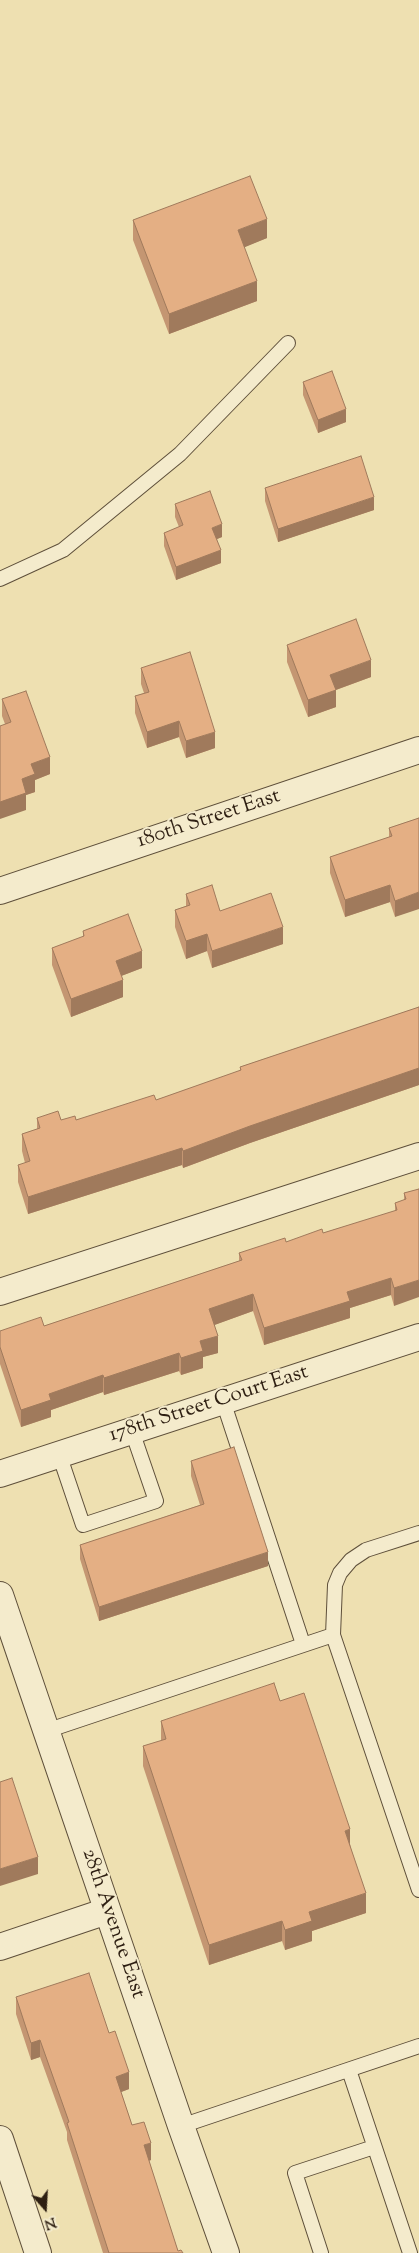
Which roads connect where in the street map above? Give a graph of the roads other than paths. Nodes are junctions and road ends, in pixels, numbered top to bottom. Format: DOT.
graph roads {
  1 [pos="288,343"];
  2 [pos="0,579"];
  3 [pos="419,750"];
  4 [pos="0,891"];
  5 [pos="419,1156"];
  6 [pos="0,1292"];
  7 [pos="419,1337"];
  8 [pos="223,1401"];
  9 [pos="132,1430"];
  10 [pos="59,1454"];
  11 [pos="0,1474"];
  12 [pos="419,1533"];
  13 [pos="0,1595"];
  14 [pos="333,1635"];
  15 [pos="303,1644"];
  16 [pos="46,1731"];
  17 [pos="419,1890"];
  18 [pos="107,1911"];
  19 [pos="0,1947"];
  20 [pos="419,2046"];
  21 [pos="349,2070"];
  22 [pos="180,2126"];
  23 [pos="0,2139"];
  24 [pos="374,2147"];
  25 [pos="38,2253"];
  26 [pos="226,2253"];
  27 [pos="321,2253"];
  28 [pos="410,2253"];
  1 -- 2 [label="lane"];
  3 -- 4 [label="street, 180th Street East"];
  5 -- 6 [label="street"];
  7 -- 8 [label="street, 178th Street Court East"];
  8 -- 9 [label="street, 178th Street Court East"];
  8 -- 15 [label="lane"];
  9 -- 10 [label="street, 178th Street Court East"];
  9 -- 10 [label="lane"];
  10 -- 11 [label="street, 178th Street Court East"];
  12 -- 14 [label="lane"];
  13 -- 16 [label="street, 28th Avenue East"];
  14 -- 15 [label="lane"];
  14 -- 17 [label="lane"];
  15 -- 16 [label="lane"];
  16 -- 18 [label="street, 28th Avenue East"];
  18 -- 19 [label="street"];
  18 -- 22 [label="street, 28th Avenue East"];
  20 -- 21 [label="lane"];
  21 -- 22 [label="lane"];
  21 -- 24 [label="lane"];
  22 -- 26 [label="street, 28th Avenue East"];
  23 -- 25 [label="street"];
  24 -- 27 [label="lane"];
  24 -- 28 [label="lane"];
}
